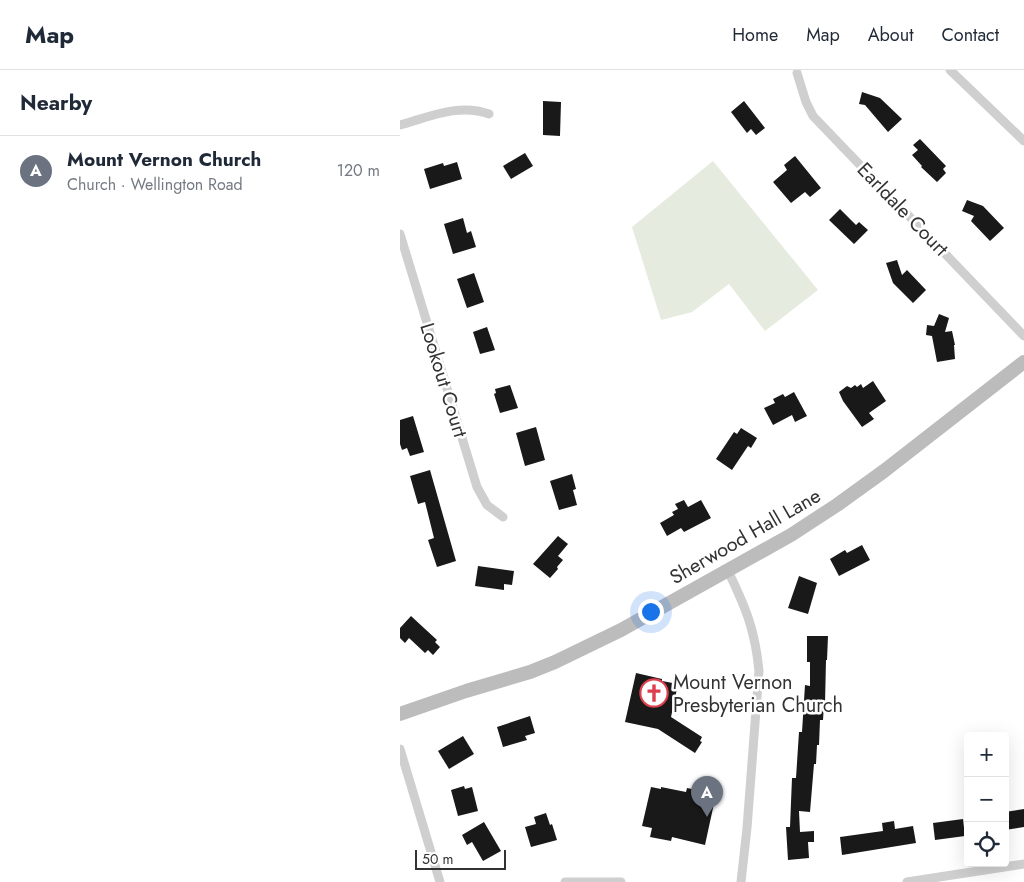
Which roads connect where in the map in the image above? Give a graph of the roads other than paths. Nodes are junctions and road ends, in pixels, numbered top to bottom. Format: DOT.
graph roads {
  1 [pos="950,70"];
  2 [pos="797,74"];
  3 [pos="489,114"];
  4 [pos="400,125"];
  5 [pos="1024,141"];
  6 [pos="400,234"];
  7 [pos="1024,336"];
  8 [pos="1024,362"];
  9 [pos="502,517"];
  10 [pos="728,571"];
  11 [pos="400,714"];
  12 [pos="400,749"];
  13 [pos="1024,864"];
  14 [pos="440,882"];
  15 [pos="565,882"];
  16 [pos="621,882"];
  17 [pos="741,882"];
  18 [pos="907,882"];
  1 -- 5 [label="street"];
  2 -- 7 [label="street, Earldale Court"];
  3 -- 4 [label="street"];
  6 -- 9 [label="street, Lookout Court"];
  8 -- 10 [label="main road, Sherwood Hall Lane"];
  10 -- 11 [label="main road, Sherwood Hall Lane"];
  10 -- 17 [label="street"];
  12 -- 14 [label="street"];
  13 -- 18 [label="street"];
  15 -- 16 [label="street"];
}
